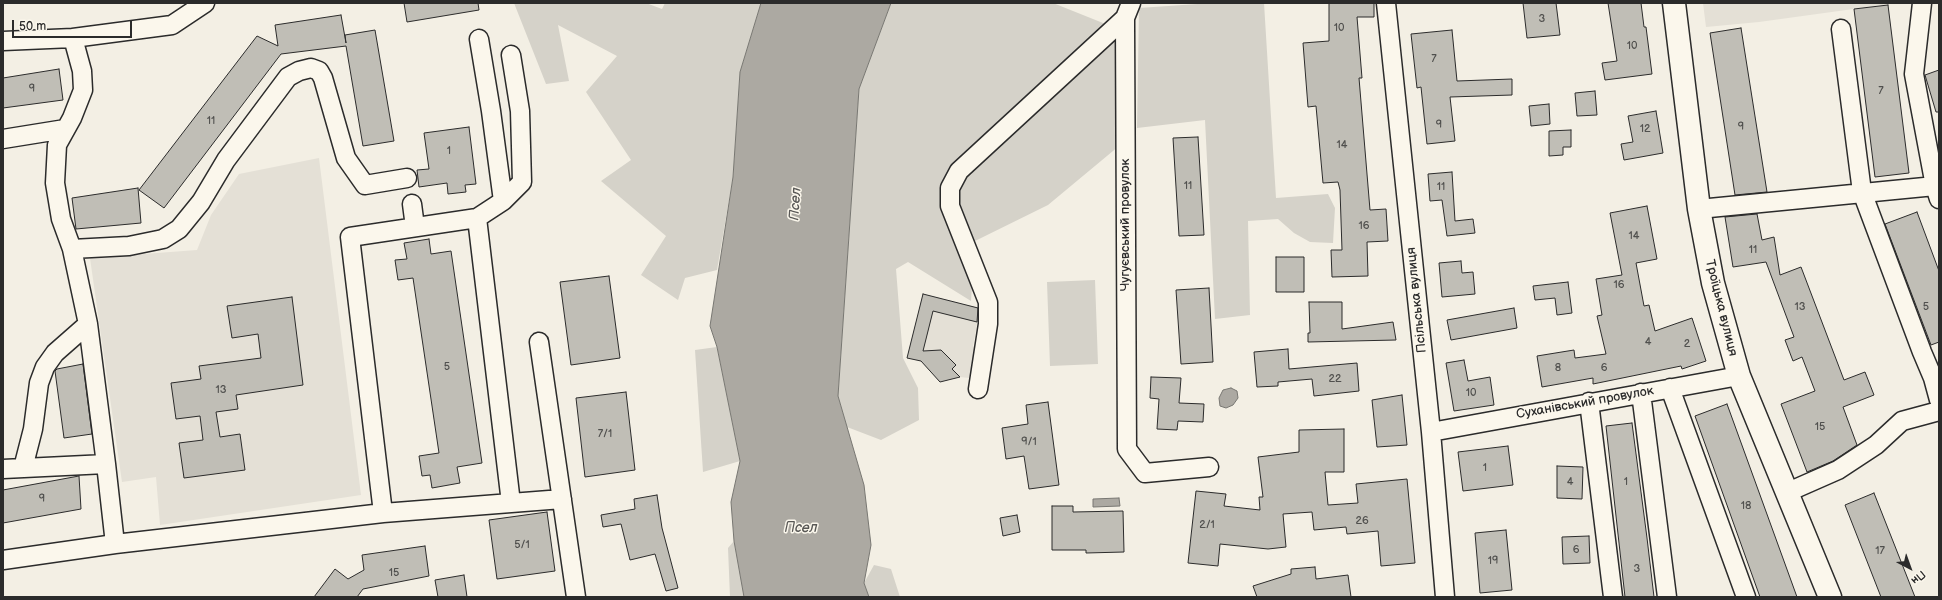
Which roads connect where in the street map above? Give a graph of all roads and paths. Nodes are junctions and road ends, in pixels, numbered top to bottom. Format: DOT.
graph roads {
  1 [pos="205,3"];
  2 [pos="1386,3"];
  3 [pos="1674,3"];
  4 [pos="1922,3"];
  5 [pos="1128,11"];
  6 [pos="1841,29"];
  7 [pos="72,38"];
  8 [pos="479,39"];
  9 [pos="3,41"];
  10 [pos="511,55"];
  11 [pos="65,129"];
  12 [pos="3,139"];
  13 [pos="408,178"];
  14 [pos="1862,192"];
  15 [pos="1937,192"];
  16 [pos="503,201"];
  17 [pos="412,204"];
  18 [pos="1699,209"];
  19 [pos="477,218"];
  20 [pos="415,227"];
  21 [pos="72,249"];
  22 [pos="88,324"];
  23 [pos="539,342"];
  24 [pos="1739,376"];
  25 [pos="1936,376"];
  26 [pos="1670,388"];
  27 [pos="978,389"];
  28 [pos="1641,393"];
  29 [pos="1939,400"];
  30 [pos="1589,402"];
  31 [pos="1939,411"];
  32 [pos="1431,432"];
  33 [pos="106,464"];
  34 [pos="1209,467"];
  35 [pos="23,468"];
  36 [pos="3,469"];
  37 [pos="1788,492"];
  38 [pos="562,499"];
  39 [pos="511,503"];
  40 [pos="383,513"];
  41 [pos="115,544"];
  42 [pos="3,560"];
  43 [pos="576,597"];
  44 [pos="1445,597"];
  45 [pos="1613,597"];
  46 [pos="1667,597"];
  47 [pos="1746,597"];
  48 [pos="1830,597"];
  1 -- 7 [label="street"];
  2 -- 32 [label="street, Псільська вулиця"];
  3 -- 18 [label="main road, Троїцька вулиця"];
  4 -- 15 [label="street"];
  5 -- 27 [label="street"];
  5 -- 34 [label="street, Чугуєвський провулок"];
  6 -- 14 [label="street"];
  7 -- 9 [label="street"];
  7 -- 11 [label="street"];
  8 -- 16 [label="street"];
  10 -- 16 [label="street"];
  11 -- 12 [label="street"];
  11 -- 21 [label="street"];
  13 -- 21 [label="street"];
  14 -- 15 [label="street"];
  14 -- 18 [label="street"];
  14 -- 25 [label="street"];
  16 -- 19 [label="street"];
  17 -- 20 [label="street"];
  18 -- 24 [label="main road, Троїцька вулиця"];
  19 -- 20 [label="street"];
  19 -- 39 [label="street"];
  20 -- 40 [label="street"];
  21 -- 22 [label="street"];
  22 -- 33 [label="street"];
  22 -- 35 [label="street"];
  23 -- 38 [label="street"];
  24 -- 26 [label="street, Суханівський провулок"];
  24 -- 37 [label="main road, Троїцька вулиця"];
  25 -- 29 [label="street"];
  26 -- 28 [label="street, Суханівський провулок"];
  26 -- 47 [label="street"];
  28 -- 30 [label="street, Суханівський провулок"];
  28 -- 46 [label="street"];
  30 -- 32 [label="street, Суханівський провулок"];
  30 -- 45 [label="street"];
  31 -- 37 [label="street"];
  32 -- 44 [label="street, Псільська вулиця"];
  33 -- 35 [label="street"];
  33 -- 41 [label="street"];
  35 -- 36 [label="street"];
  37 -- 48 [label="main road, Троїцька вулиця"];
  38 -- 39 [label="street"];
  38 -- 43 [label="street"];
  39 -- 40 [label="street"];
  40 -- 41 [label="street"];
  41 -- 42 [label="street"];
}
